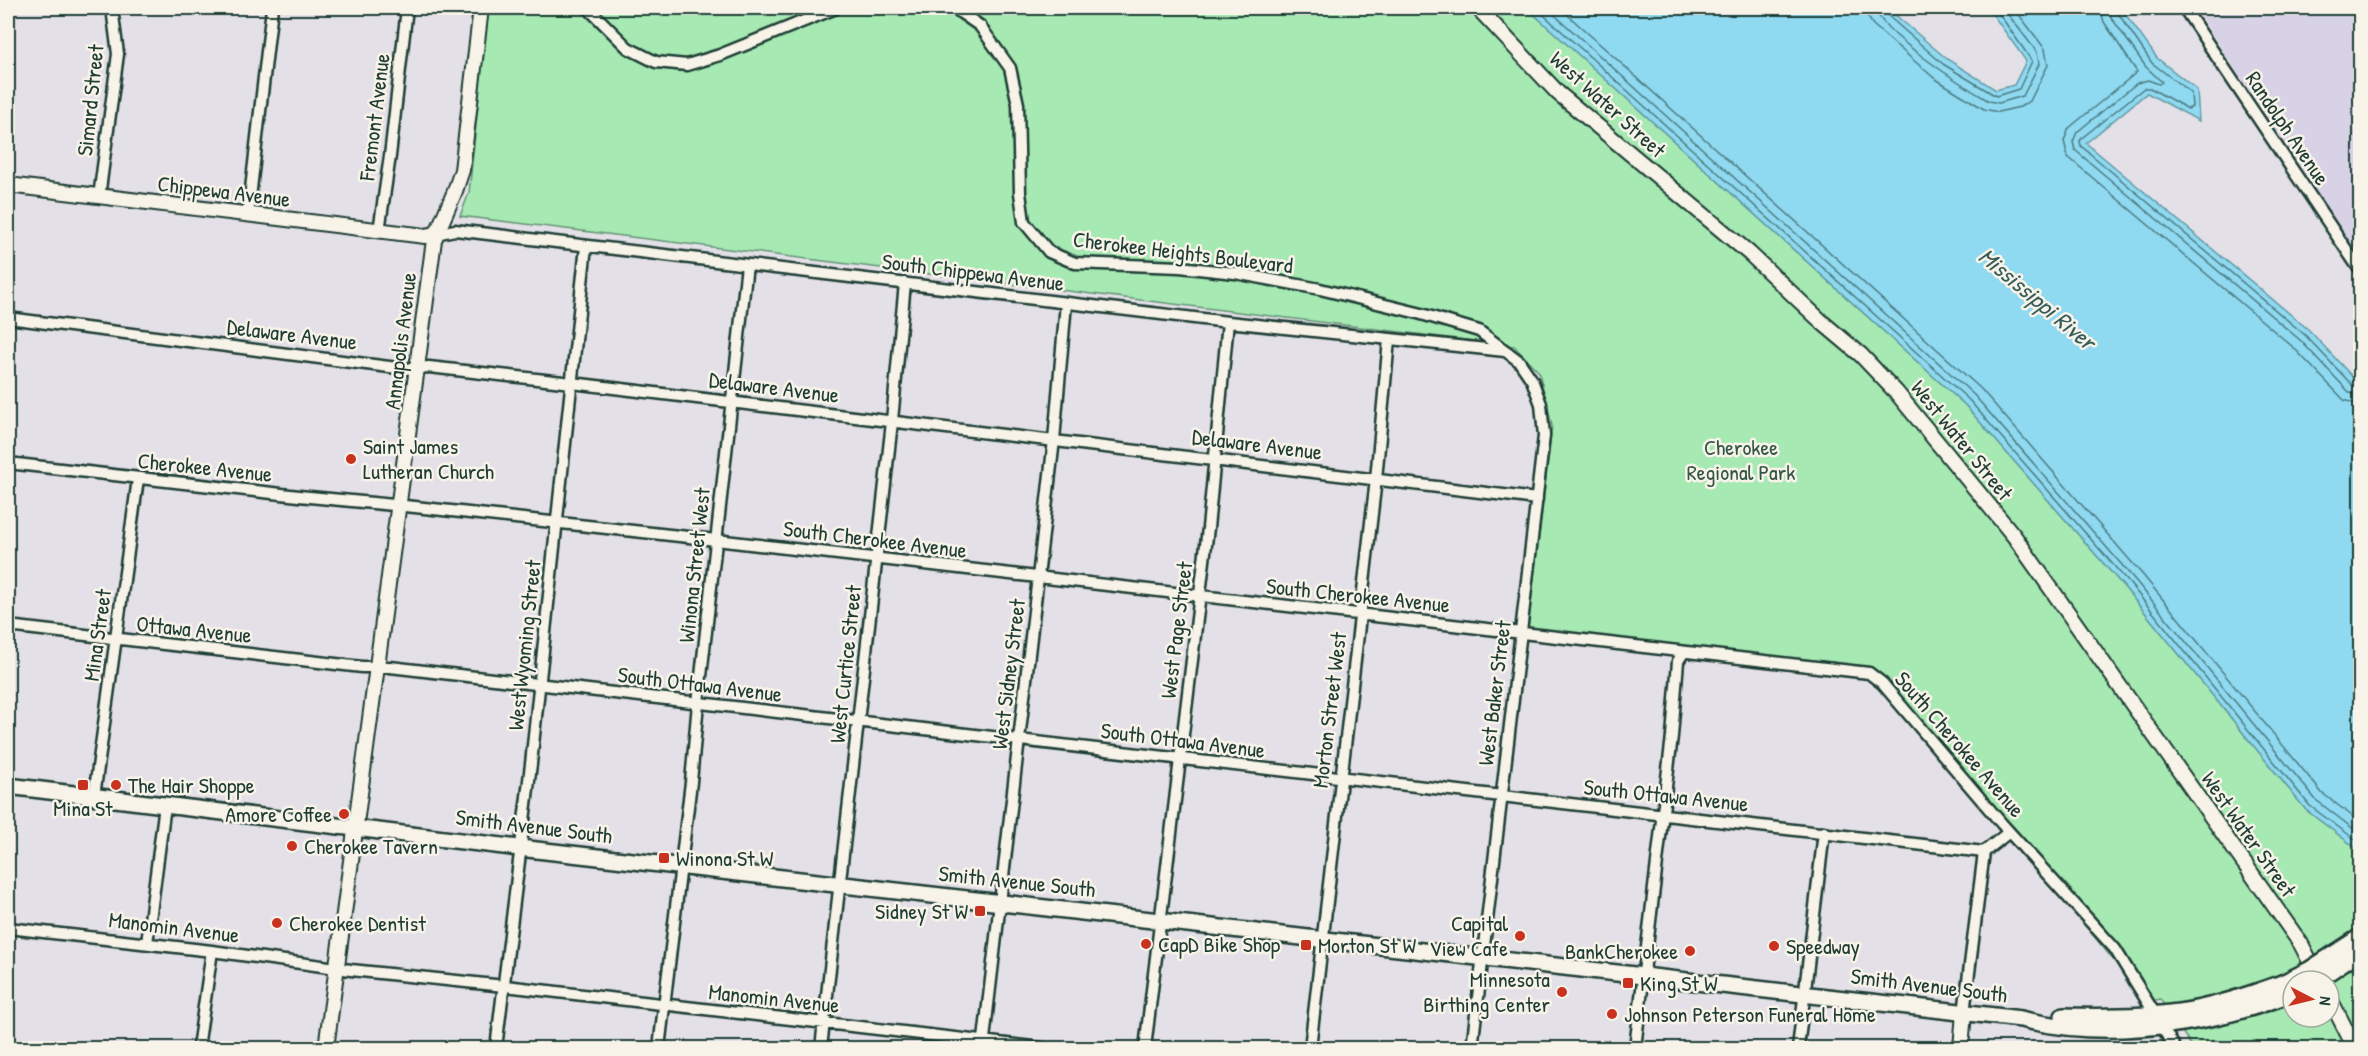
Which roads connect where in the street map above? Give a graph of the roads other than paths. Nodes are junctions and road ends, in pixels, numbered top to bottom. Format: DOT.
graph roads {
  1 [pos="112,8"];
  2 [pos="272,8"];
  3 [pos="407,8"];
  4 [pos="481,8"];
  5 [pos="588,8"];
  6 [pos="836,8"];
  7 [pos="954,8"];
  8 [pos="1478,8"];
  9 [pos="2184,8"];
  10 [pos="8,185"];
  11 [pos="99,197"];
  12 [pos="248,215"];
  13 [pos="379,231"];
  14 [pos="435,234"];
  15 [pos="586,246"];
  16 [pos="747,265"];
  17 [pos="2361,270"];
  18 [pos="905,283"];
  19 [pos="1066,303"];
  20 [pos="8,318"];
  21 [pos="1228,322"];
  22 [pos="1389,340"];
  23 [pos="1508,351"];
  24 [pos="417,368"];
  25 [pos="572,383"];
  26 [pos="732,402"];
  27 [pos="892,421"];
  28 [pos="1054,440"];
  29 [pos="1215,459"];
  30 [pos="8,463"];
  31 [pos="138,479"];
  32 [pos="1376,479"];
  33 [pos="1537,499"];
  34 [pos="399,507"];
  35 [pos="558,523"];
  36 [pos="716,540"];
  37 [pos="877,559"];
  38 [pos="1039,577"];
  39 [pos="1199,597"];
  40 [pos="1360,614"];
  41 [pos="8,626"];
  42 [pos="1520,633"];
  43 [pos="116,639"];
  44 [pos="1683,652"];
  45 [pos="377,667"];
  46 [pos="538,685"];
  47 [pos="698,703"];
  48 [pos="858,722"];
  49 [pos="1019,740"];
  50 [pos="1180,759"];
  51 [pos="1340,778"];
  52 [pos="8,786"];
  53 [pos="94,796"];
  54 [pos="1502,796"];
  55 [pos="165,805"];
  56 [pos="1663,814"];
  57 [pos="355,828"];
  58 [pos="1824,832"];
  59 [pos="2009,832"];
  60 [pos="519,848"];
  61 [pos="1984,852"];
  62 [pos="680,866"];
  63 [pos="840,884"];
  64 [pos="1001,902"];
  65 [pos="1162,920"];
  66 [pos="8,928"];
  67 [pos="2361,937"];
  68 [pos="1323,939"];
  69 [pos="147,943"];
  70 [pos="212,951"];
  71 [pos="2361,951"];
  72 [pos="1482,958"];
  73 [pos="336,968"];
  74 [pos="2314,969"];
  75 [pos="2334,969"];
  76 [pos="1645,976"];
  77 [pos="503,986"];
  78 [pos="1803,993"];
  79 [pos="2281,998"];
  80 [pos="664,1005"];
  81 [pos="1964,1013"];
  82 [pos="2182,1017"];
  83 [pos="2159,1020"];
  84 [pos="2341,1021"];
  85 [pos="824,1023"];
  86 [pos="984,1045"];
  87 [pos="198,1048"];
  88 [pos="326,1048"];
  89 [pos="496,1048"];
  90 [pos="659,1048"];
  91 [pos="821,1048"];
  92 [pos="1042,1048"];
  93 [pos="1145,1048"];
  94 [pos="1310,1048"];
  95 [pos="1472,1048"];
  96 [pos="1635,1048"];
  97 [pos="1798,1048"];
  98 [pos="1960,1048"];
  99 [pos="2175,1048"];
  100 [pos="2355,1048"];
  1 -- 11 [label="street, Simard Street"];
  2 -- 12 [label="street"];
  3 -- 13 [label="street, Fremont Avenue"];
  4 -- 14 [label="street, Annapolis Avenue"];
  5 -- 6 [label="street"];
  7 -- 23 [label="street, Cherokee Heights Boulevard"];
  8 -- 74 [label="street, West Water Street"];
  9 -- 17 [label="street, Randolph Avenue"];
  10 -- 11 [label="street, Chippewa Avenue"];
  11 -- 12 [label="street, Chippewa Avenue"];
  12 -- 13 [label="street, Chippewa Avenue"];
  13 -- 14 [label="street, Chippewa Avenue"];
  14 -- 15 [label="street, South Chippewa Avenue"];
  14 -- 24 [label="street, Annapolis Avenue"];
  15 -- 16 [label="street, South Chippewa Avenue"];
  15 -- 25 [label="street, West Wyoming Street"];
  16 -- 18 [label="street, South Chippewa Avenue"];
  16 -- 26 [label="street, Winona Street West"];
  18 -- 19 [label="street, South Chippewa Avenue"];
  18 -- 27 [label="street, West Curtice Street"];
  19 -- 21 [label="street, South Chippewa Avenue"];
  19 -- 28 [label="street, West Sidney Street"];
  20 -- 24 [label="street, Delaware Avenue"];
  21 -- 22 [label="street, South Chippewa Avenue"];
  21 -- 29 [label="street, West Page Street"];
  22 -- 23 [label="street, South Chippewa Avenue"];
  22 -- 32 [label="street, Morton Street West"];
  23 -- 33 [label="street, West Baker Street"];
  24 -- 25 [label="street, Delaware Avenue"];
  24 -- 34 [label="street, Annapolis Avenue"];
  25 -- 26 [label="street, Delaware Avenue"];
  25 -- 35 [label="street, West Wyoming Street"];
  26 -- 27 [label="street, Delaware Avenue"];
  26 -- 36 [label="street, Winona Street West"];
  27 -- 28 [label="street, Delaware Avenue"];
  27 -- 37 [label="street, West Curtice Street"];
  28 -- 29 [label="street, Delaware Avenue"];
  28 -- 38 [label="street, West Sidney Street"];
  29 -- 32 [label="street, Delaware Avenue"];
  29 -- 39 [label="street, West Page Street"];
  30 -- 31 [label="street, Cherokee Avenue"];
  31 -- 34 [label="street, Cherokee Avenue"];
  31 -- 43 [label="street, Mina Street"];
  32 -- 33 [label="street, Delaware Avenue"];
  32 -- 40 [label="street, Morton Street West"];
  33 -- 42 [label="street, West Baker Street"];
  34 -- 35 [label="street, South Cherokee Avenue"];
  34 -- 45 [label="street, Annapolis Avenue"];
  35 -- 36 [label="street, South Cherokee Avenue"];
  35 -- 46 [label="street, West Wyoming Street"];
  36 -- 37 [label="street, South Cherokee Avenue"];
  36 -- 47 [label="street, Winona Street West"];
  37 -- 38 [label="street, South Cherokee Avenue"];
  37 -- 48 [label="street, West Curtice Street"];
  38 -- 39 [label="street, South Cherokee Avenue"];
  38 -- 49 [label="street, West Sidney Street"];
  39 -- 40 [label="street, South Cherokee Avenue"];
  39 -- 50 [label="street, West Page Street"];
  40 -- 42 [label="street, South Cherokee Avenue"];
  40 -- 51 [label="street, Morton Street West"];
  41 -- 43 [label="street, Ottawa Avenue"];
  42 -- 44 [label="street, South Cherokee Avenue"];
  42 -- 54 [label="street, West Baker Street"];
  43 -- 45 [label="street, Ottawa Avenue"];
  43 -- 53 [label="street, Mina Street"];
  44 -- 56 [label="street"];
  44 -- 59 [label="street, South Cherokee Avenue"];
  45 -- 46 [label="street, South Ottawa Avenue"];
  45 -- 57 [label="street, Annapolis Avenue"];
  46 -- 47 [label="street, South Ottawa Avenue"];
  46 -- 60 [label="street, West Wyoming Street"];
  47 -- 48 [label="street, South Ottawa Avenue"];
  47 -- 62 [label="street, Winona Street West"];
  48 -- 49 [label="street, South Ottawa Avenue"];
  48 -- 63 [label="street, West Curtice Street"];
  49 -- 50 [label="street, South Ottawa Avenue"];
  49 -- 64 [label="street, West Sidney Street"];
  50 -- 51 [label="street, South Ottawa Avenue"];
  50 -- 65 [label="street, West Page Street"];
  51 -- 54 [label="street, South Ottawa Avenue"];
  51 -- 68 [label="street, Morton Street West"];
  52 -- 53 [label="main road, Smith Avenue South"];
  53 -- 55 [label="main road, Smith Avenue South"];
  54 -- 56 [label="street, South Ottawa Avenue"];
  54 -- 72 [label="street, West Baker Street"];
  55 -- 57 [label="main road, Smith Avenue South"];
  55 -- 69 [label="street"];
  56 -- 58 [label="street, South Ottawa Avenue"];
  56 -- 76 [label="street"];
  57 -- 60 [label="main road, Smith Avenue South"];
  57 -- 73 [label="street, Annapolis Avenue"];
  58 -- 61 [label="street, South Ottawa Avenue"];
  58 -- 78 [label="street"];
  59 -- 61 [label="street"];
  59 -- 83 [label="street, South Cherokee Avenue"];
  60 -- 62 [label="main road, Smith Avenue South"];
  60 -- 77 [label="street, West Wyoming Street"];
  61 -- 81 [label="street"];
  62 -- 63 [label="main road, Smith Avenue South"];
  62 -- 80 [label="street, Winona Street West"];
  63 -- 64 [label="main road, Smith Avenue South"];
  63 -- 85 [label="street, West Curtice Street"];
  64 -- 65 [label="main road, Smith Avenue South"];
  64 -- 86 [label="street, West Sidney Street"];
  65 -- 68 [label="main road, Smith Avenue South"];
  65 -- 93 [label="street, West Page Street"];
  66 -- 69 [label="street, Manomin Avenue"];
  67 -- 82 [label="main road, Smith Avenue South, bridge"];
  68 -- 72 [label="main road, Smith Avenue South"];
  68 -- 94 [label="street, Morton Street West"];
  69 -- 70 [label="street, Manomin Avenue"];
  70 -- 73 [label="street, Manomin Avenue"];
  70 -- 87 [label="street"];
  71 -- 75 [label="main road, bridge"];
  72 -- 76 [label="main road, Smith Avenue South"];
  72 -- 95 [label="street, West Baker Street"];
  73 -- 77 [label="street, Manomin Avenue"];
  73 -- 88 [label="street, Annapolis Avenue"];
  76 -- 78 [label="main road, Smith Avenue South"];
  76 -- 96 [label="street"];
  77 -- 80 [label="street, Manomin Avenue"];
  77 -- 89 [label="street, West Wyoming Street"];
  78 -- 81 [label="main road, Smith Avenue South"];
  78 -- 97 [label="street"];
  79 -- 82 [label="main road, Smith Avenue South"];
  80 -- 85 [label="street, Manomin Avenue"];
  80 -- 90 [label="street, Winona Street West"];
  81 -- 83 [label="main road, Smith Avenue South"];
  81 -- 98 [label="street"];
  82 -- 83 [label="main road, Smith Avenue South"];
  83 -- 99 [label="street, South Cherokee Avenue"];
  84 -- 100 [label="street"];
  85 -- 86 [label="street, Manomin Avenue"];
  85 -- 91 [label="street, West Curtice Street"];
  86 -- 92 [label="street, Manomin Avenue"];
}
